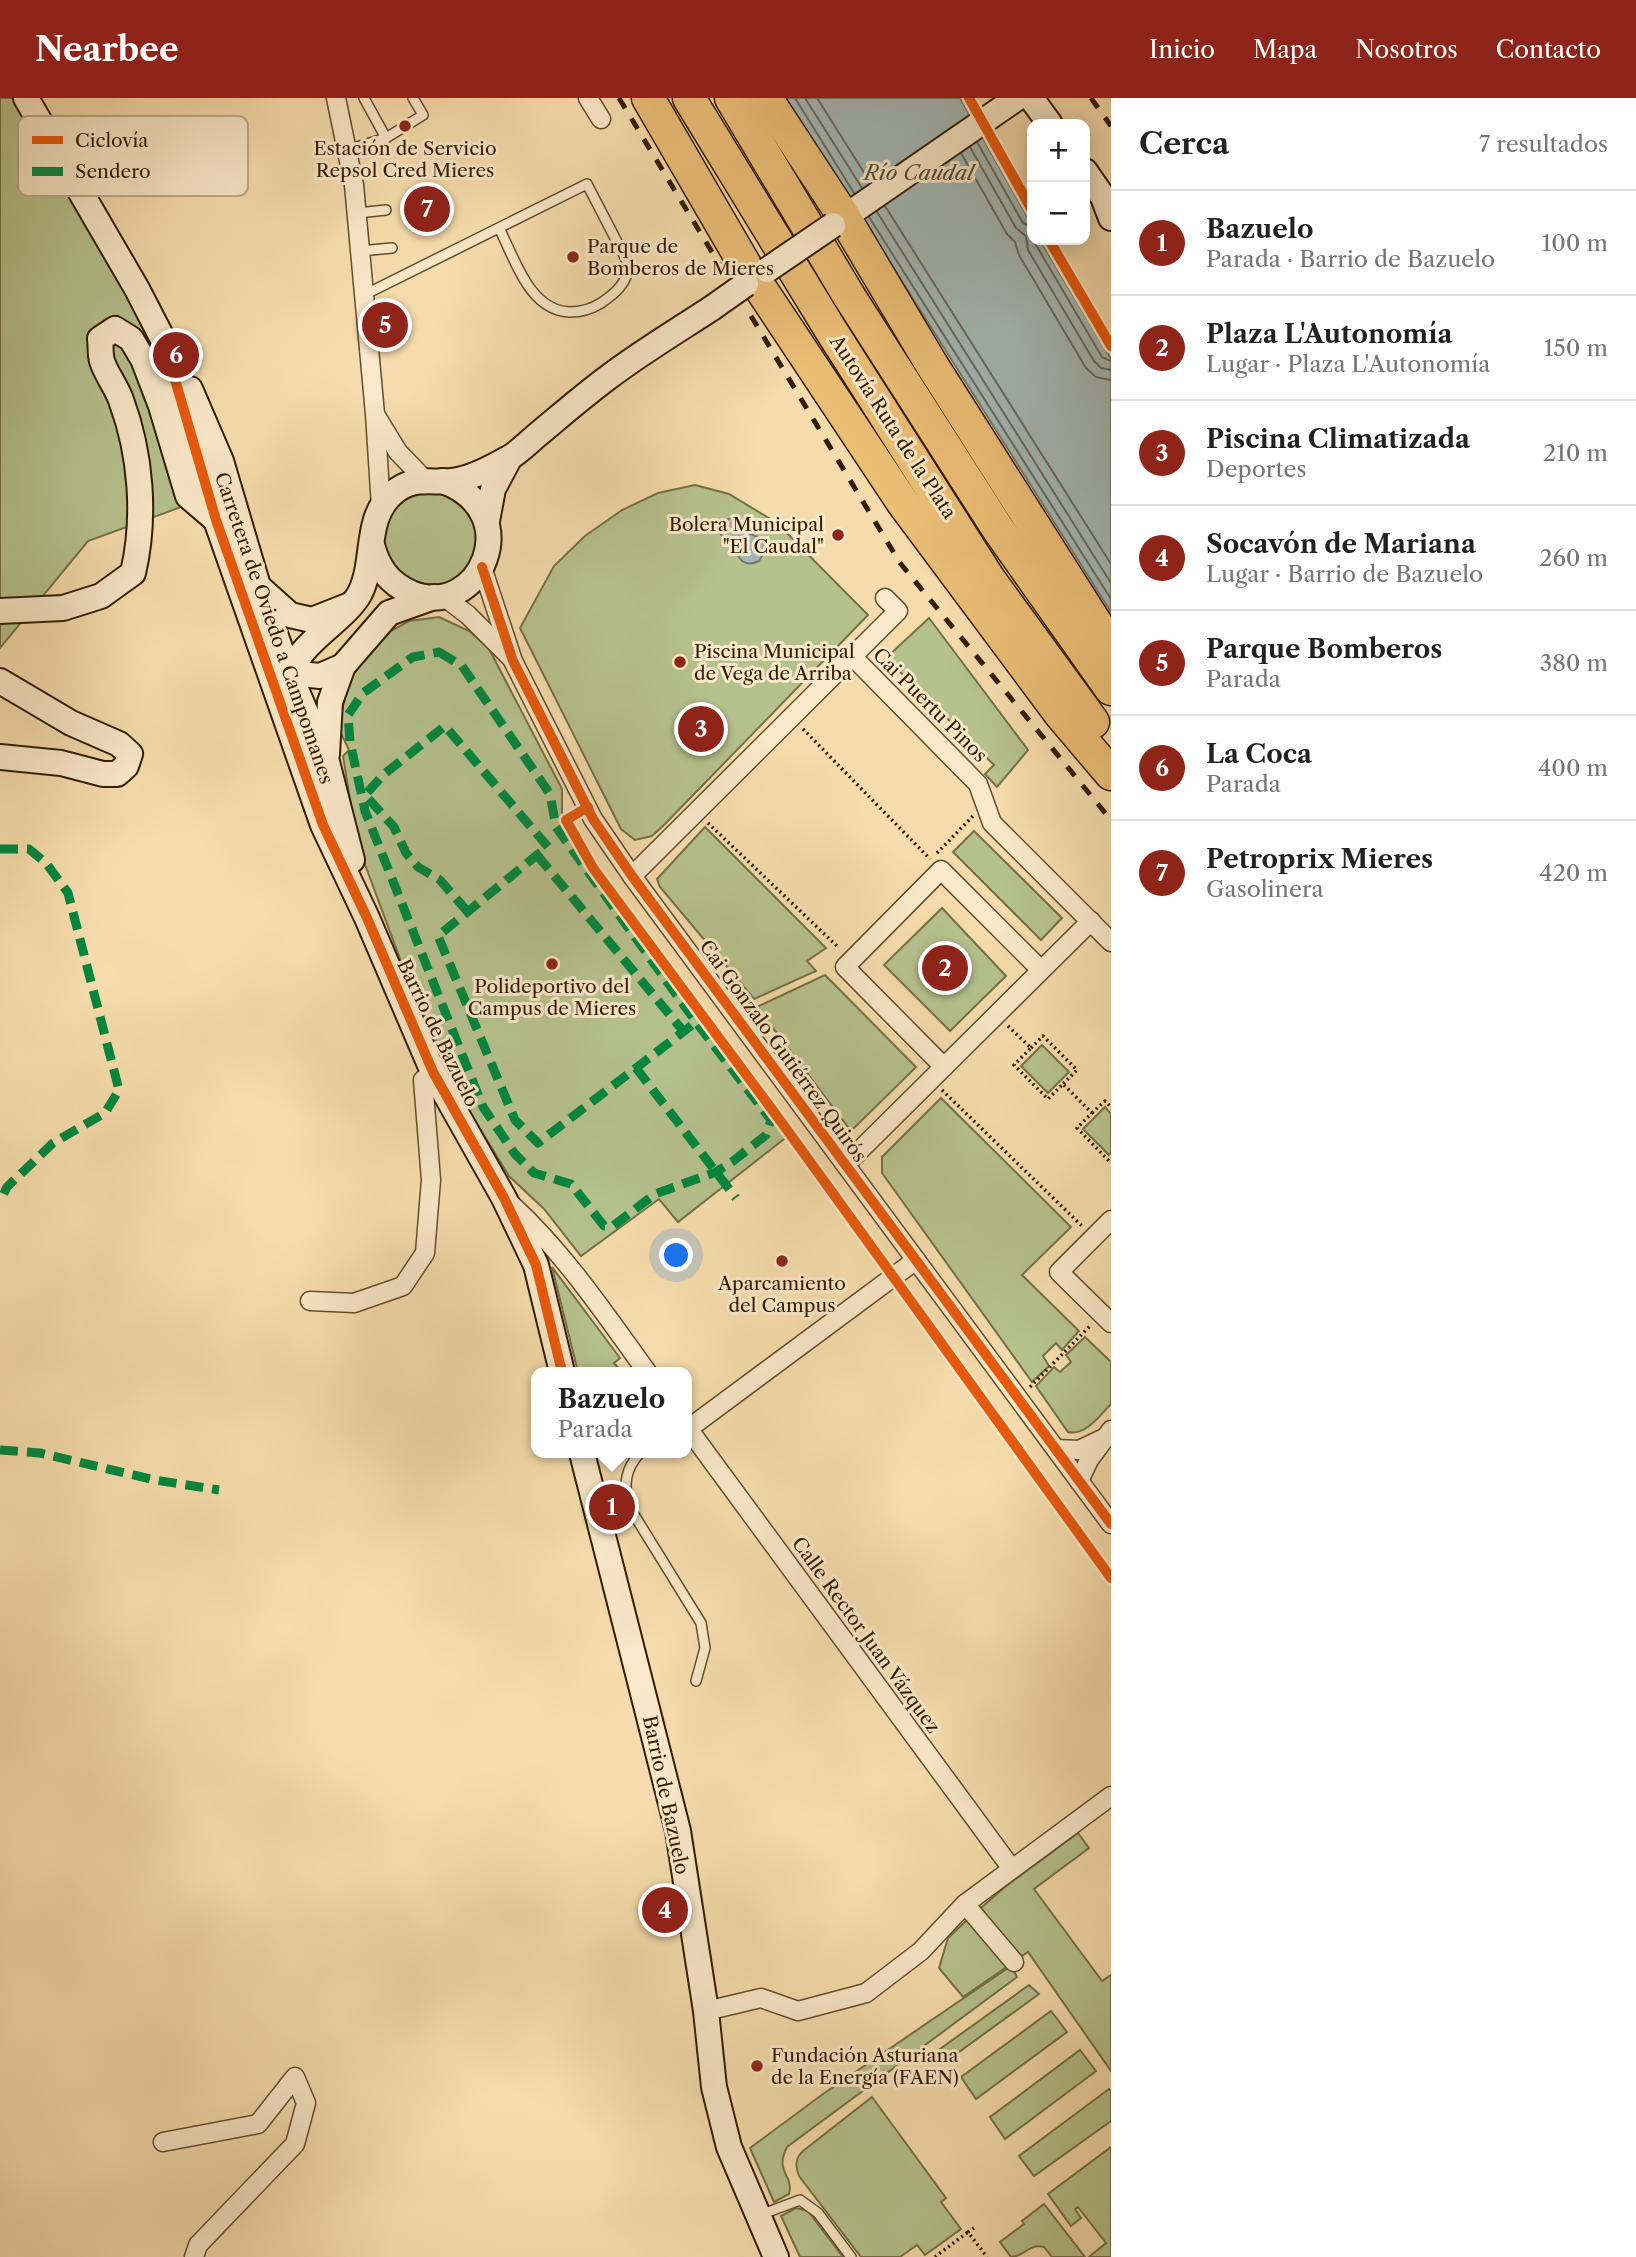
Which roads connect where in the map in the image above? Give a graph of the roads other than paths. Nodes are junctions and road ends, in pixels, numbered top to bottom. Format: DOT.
graph roads {
  1 [pos="26,98"];
  2 [pos="336,98"];
  3 [pos="364,98"];
  4 [pos="413,98"];
  5 [pos="587,98"];
  6 [pos="648,98"];
  7 [pos="689,98"];
  8 [pos="731,98"];
  9 [pos="766,98"];
  10 [pos="1017,98"];
  11 [pos="1031,98"];
  12 [pos="36,116"];
  13 [pos="601,119"];
  14 [pos="1046,119"];
  15 [pos="386,138"];
  16 [pos="348,150"];
  17 [pos="1090,178"];
  18 [pos="83,196"];
  19 [pos="386,210"];
  20 [pos="357,213"];
  21 [pos="844,217"];
  22 [pos="1111,218"];
  23 [pos="499,228"];
  24 [pos="392,248"];
  25 [pos="360,251"];
  26 [pos="756,278"];
  27 [pos="364,295"];
  28 [pos="164,342"];
  29 [pos="375,414"];
  30 [pos="509,459"];
  31 [pos="434,480"];
  32 [pos="381,507"];
  33 [pos="216,520"];
  34 [pos="486,521"];
  35 [pos="372,545"];
  36 [pos="482,567"];
  37 [pos="258,586"];
  38 [pos="439,596"];
  39 [pos="885,598"];
  40 [pos="350,606"];
  41 [pos="0,611"];
  42 [pos="249,611"];
  43 [pos="1111,647"];
  44 [pos="852,656"];
  45 [pos="513,661"];
  46 [pos="343,666"];
  47 [pos="289,673"];
  48 [pos="0,681"];
  49 [pos="1111,690"];
  50 [pos="1111,747"];
  51 [pos="0,757"];
  52 [pos="327,762"];
  53 [pos="301,764"];
  54 [pos="1111,774"];
  55 [pos="632,876"];
  56 [pos="367,918"];
  57 [pos="1091,922"];
  58 [pos="1111,942"];
  59 [pos="1041,970"];
  60 [pos="944,1067"];
  61 [pos="433,1072"];
  62 [pos="846,1164"];
  63 [pos="504,1198"];
  64 [pos="1111,1220"];
  65 [pos="916,1260"];
  66 [pos="310,1301"];
  67 [pos="1106,1318"];
  68 [pos="561,1367"];
  69 [pos="643,1367"];
  70 [pos="692,1425"];
  71 [pos="692,1433"];
  72 [pos="1107,1434"];
  73 [pos="1056,1449"];
  74 [pos="583,1458"];
  75 [pos="636,1458"];
  76 [pos="1079,1481"];
  77 [pos="1111,1524"];
  78 [pos="696,1681"];
  79 [pos="1111,1796"];
  80 [pos="1012,1869"];
  81 [pos="965,1905"];
  82 [pos="1014,1962"];
  83 [pos="706,2011"];
  84 [pos="163,2142"];
  85 [pos="758,2215"];
  86 [pos="194,2257"];
  87 [pos="776,2257"];
  88 [pos="851,2257"];
  1 -- 12 [label="street"];
  2 -- 16 [label="street"];
  3 -- 15 [label="lane"];
  4 -- 15 [label="lane"];
  5 -- 13 [label="street"];
  6 -- 26 [label="highway"];
  7 -- 50 [label="highway, Autovía Ruta de la Plata"];
  8 -- 49 [label="highway, Autovía Ruta de la Plata"];
  9 -- 21 [label="highway"];
  10 -- 21 [label="street"];
  11 -- 14 [label="street"];
  15 -- 16 [label="lane"];
  16 -- 20 [label="street"];
  17 -- 22 [label="street"];
  18 -- 28 [label="street"];
  19 -- 20 [label="lane"];
  20 -- 25 [label="street"];
  21 -- 26 [label="street, bridge"];
  21 -- 43 [label="highway"];
  23 -- 23 [label="lane"];
  23 -- 27 [label="lane"];
  24 -- 25 [label="lane"];
  25 -- 27 [label="street"];
  26 -- 30 [label="street, bridge"];
  26 -- 54 [label="highway"];
  27 -- 29 [label="street"];
  28 -- 33 [label="street, Carretera de Oviedo a Campomanes"];
  28 -- 37 [label="street, Carretera de Oviedo a Campomanes"];
  29 -- 31 [label="street"];
  29 -- 32 [label="street"];
  30 -- 31 [label="street"];
  30 -- 34 [label="street"];
  31 -- 32 [label="street"];
  31 -- 34 [label="street"];
  32 -- 35 [label="street"];
  33 -- 37 [label="street"];
  33 -- 41 [label="street"];
  33 -- 42 [label="street, Carretera de Oviedo a Campomanes"];
  34 -- 36 [label="street"];
  35 -- 38 [label="street"];
  35 -- 40 [label="street"];
  36 -- 38 [label="street"];
  36 -- 45 [label="street, Cai Gonzalo Gutiérrez Quirós"];
  37 -- 40 [label="street"];
  37 -- 47 [label="street, Carretera de Oviedo a Campomanes"];
  38 -- 45 [label="street, Cai Gonzalo Gutiérrez Quirós"];
  38 -- 46 [label="street"];
  39 -- 44 [label="street"];
  40 -- 47 [label="street"];
  42 -- 47 [label="street"];
  42 -- 53 [label="street, Carretera de Oviedo a Campomanes"];
  44 -- 55 [label="street"];
  44 -- 57 [label="street, Cai Puertu Pinos"];
  45 -- 55 [label="street, Cai Gonzalo Gutiérrez Quirós"];
  46 -- 47 [label="street"];
  46 -- 52 [label="street"];
  47 -- 52 [label="street, Carretera de Oviedo a Campomanes"];
  47 -- 53 [label="street"];
  48 -- 51 [label="street"];
  52 -- 56 [label="street, Carretera de Oviedo a Campomanes"];
  53 -- 56 [label="street, Carretera de Oviedo a Campomanes"];
  55 -- 62 [label="street, Cai Gonzalo Gutiérrez Quirós"];
  56 -- 61 [label="street, Barrio de Bazuelo"];
  57 -- 58 [label="street, Cai Puertu Pinos"];
  57 -- 59 [label="street"];
  59 -- 60 [label="street"];
  59 -- 60 [label="street"];
  60 -- 62 [label="street"];
  61 -- 63 [label="street, Barrio de Bazuelo"];
  61 -- 66 [label="street"];
  62 -- 65 [label="street, Cai Gonzalo Gutiérrez Quirós"];
  63 -- 68 [label="street, Barrio de Bazuelo"];
  63 -- 69 [label="street"];
  64 -- 67 [label="street"];
  65 -- 70 [label="street"];
  65 -- 73 [label="street, Cai Gonzalo Gutiérrez Quirós"];
  71 -- 80 [label="street, Calle Rector Juan Vázquez"];
  72 -- 73 [label="street"];
  72 -- 76 [label="street"];
  73 -- 76 [label="street, Cai Gonzalo Gutiérrez Quirós"];
  74 -- 83 [label="street, Barrio de Bazuelo"];
  75 -- 78 [label="lane"];
  76 -- 77 [label="street, Cai Gonzalo Gutiérrez Quirós"];
  79 -- 80 [label="street"];
  80 -- 81 [label="street"];
  81 -- 82 [label="street"];
  81 -- 83 [label="street"];
  83 -- 85 [label="street, Barrio de Bazuelo"];
  84 -- 86 [label="street"];
  85 -- 87 [label="street, Barrio de Bazuelo"];
  85 -- 88 [label="lane"];
}
